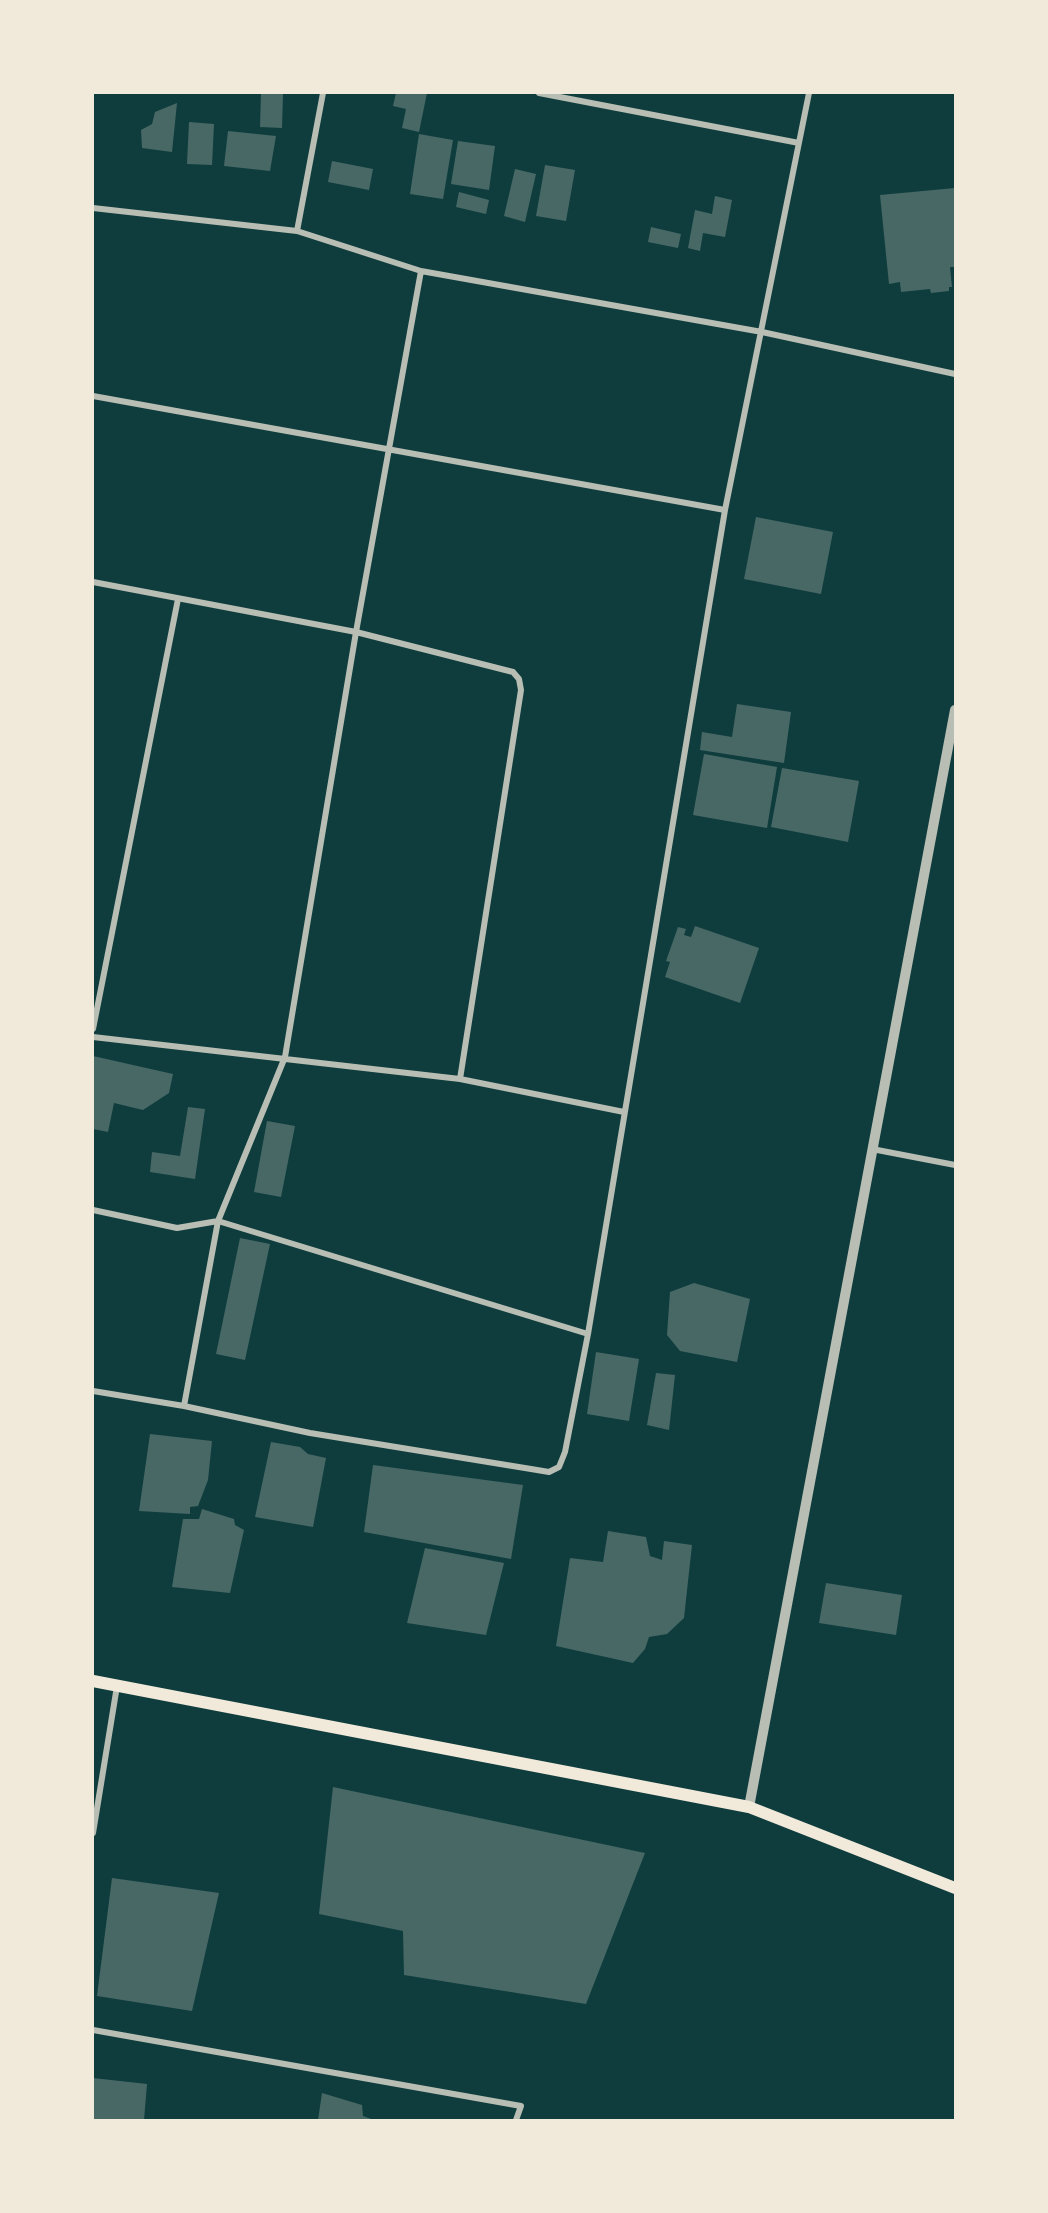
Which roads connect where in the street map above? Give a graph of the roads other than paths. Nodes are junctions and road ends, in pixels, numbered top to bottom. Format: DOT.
graph roads {
  1 [pos="323,93"];
  2 [pos="539,93"];
  3 [pos="808,93"];
  4 [pos="799,143"];
  5 [pos="93,208"];
  6 [pos="297,231"];
  7 [pos="421,271"];
  8 [pos="762,332"];
  9 [pos="955,374"];
  10 [pos="93,396"];
  11 [pos="390,452"];
  12 [pos="725,510"];
  13 [pos="93,582"];
  14 [pos="178,599"];
  15 [pos="356,632"];
  16 [pos="955,710"];
  17 [pos="93,1029"];
  18 [pos="93,1037"];
  19 [pos="285,1058"];
  20 [pos="460,1078"];
  21 [pos="624,1112"];
  22 [pos="872,1149"];
  23 [pos="955,1165"];
  24 [pos="93,1210"];
  25 [pos="218,1221"];
  26 [pos="588,1334"];
  27 [pos="93,1391"];
  28 [pos="184,1406"];
  29 [pos="93,1681"];
  30 [pos="117,1686"];
  31 [pos="749,1807"];
  32 [pos="93,1833"];
  33 [pos="955,1888"];
  34 [pos="93,2030"];
  35 [pos="516,2120"];
  1 -- 6 [label="street"];
  2 -- 4 [label="street"];
  3 -- 4 [label="street"];
  4 -- 8 [label="street"];
  5 -- 6 [label="street"];
  6 -- 7 [label="street"];
  7 -- 8 [label="street"];
  7 -- 11 [label="street"];
  8 -- 9 [label="street"];
  8 -- 12 [label="street"];
  10 -- 11 [label="street"];
  11 -- 12 [label="street"];
  11 -- 15 [label="street"];
  12 -- 21 [label="street"];
  13 -- 14 [label="street"];
  14 -- 15 [label="street"];
  14 -- 17 [label="street"];
  15 -- 19 [label="street"];
  15 -- 20 [label="street"];
  16 -- 22 [label="street"];
  18 -- 19 [label="street"];
  19 -- 20 [label="street"];
  19 -- 25 [label="street"];
  20 -- 21 [label="street"];
  21 -- 26 [label="street"];
  22 -- 23 [label="street"];
  22 -- 31 [label="street"];
  24 -- 25 [label="street"];
  25 -- 26 [label="street"];
  25 -- 28 [label="street"];
  26 -- 28 [label="street"];
  27 -- 28 [label="street"];
  29 -- 30 [label="main road"];
  30 -- 31 [label="main road"];
  30 -- 32 [label="street"];
  31 -- 33 [label="main road"];
  34 -- 35 [label="street"];
}
